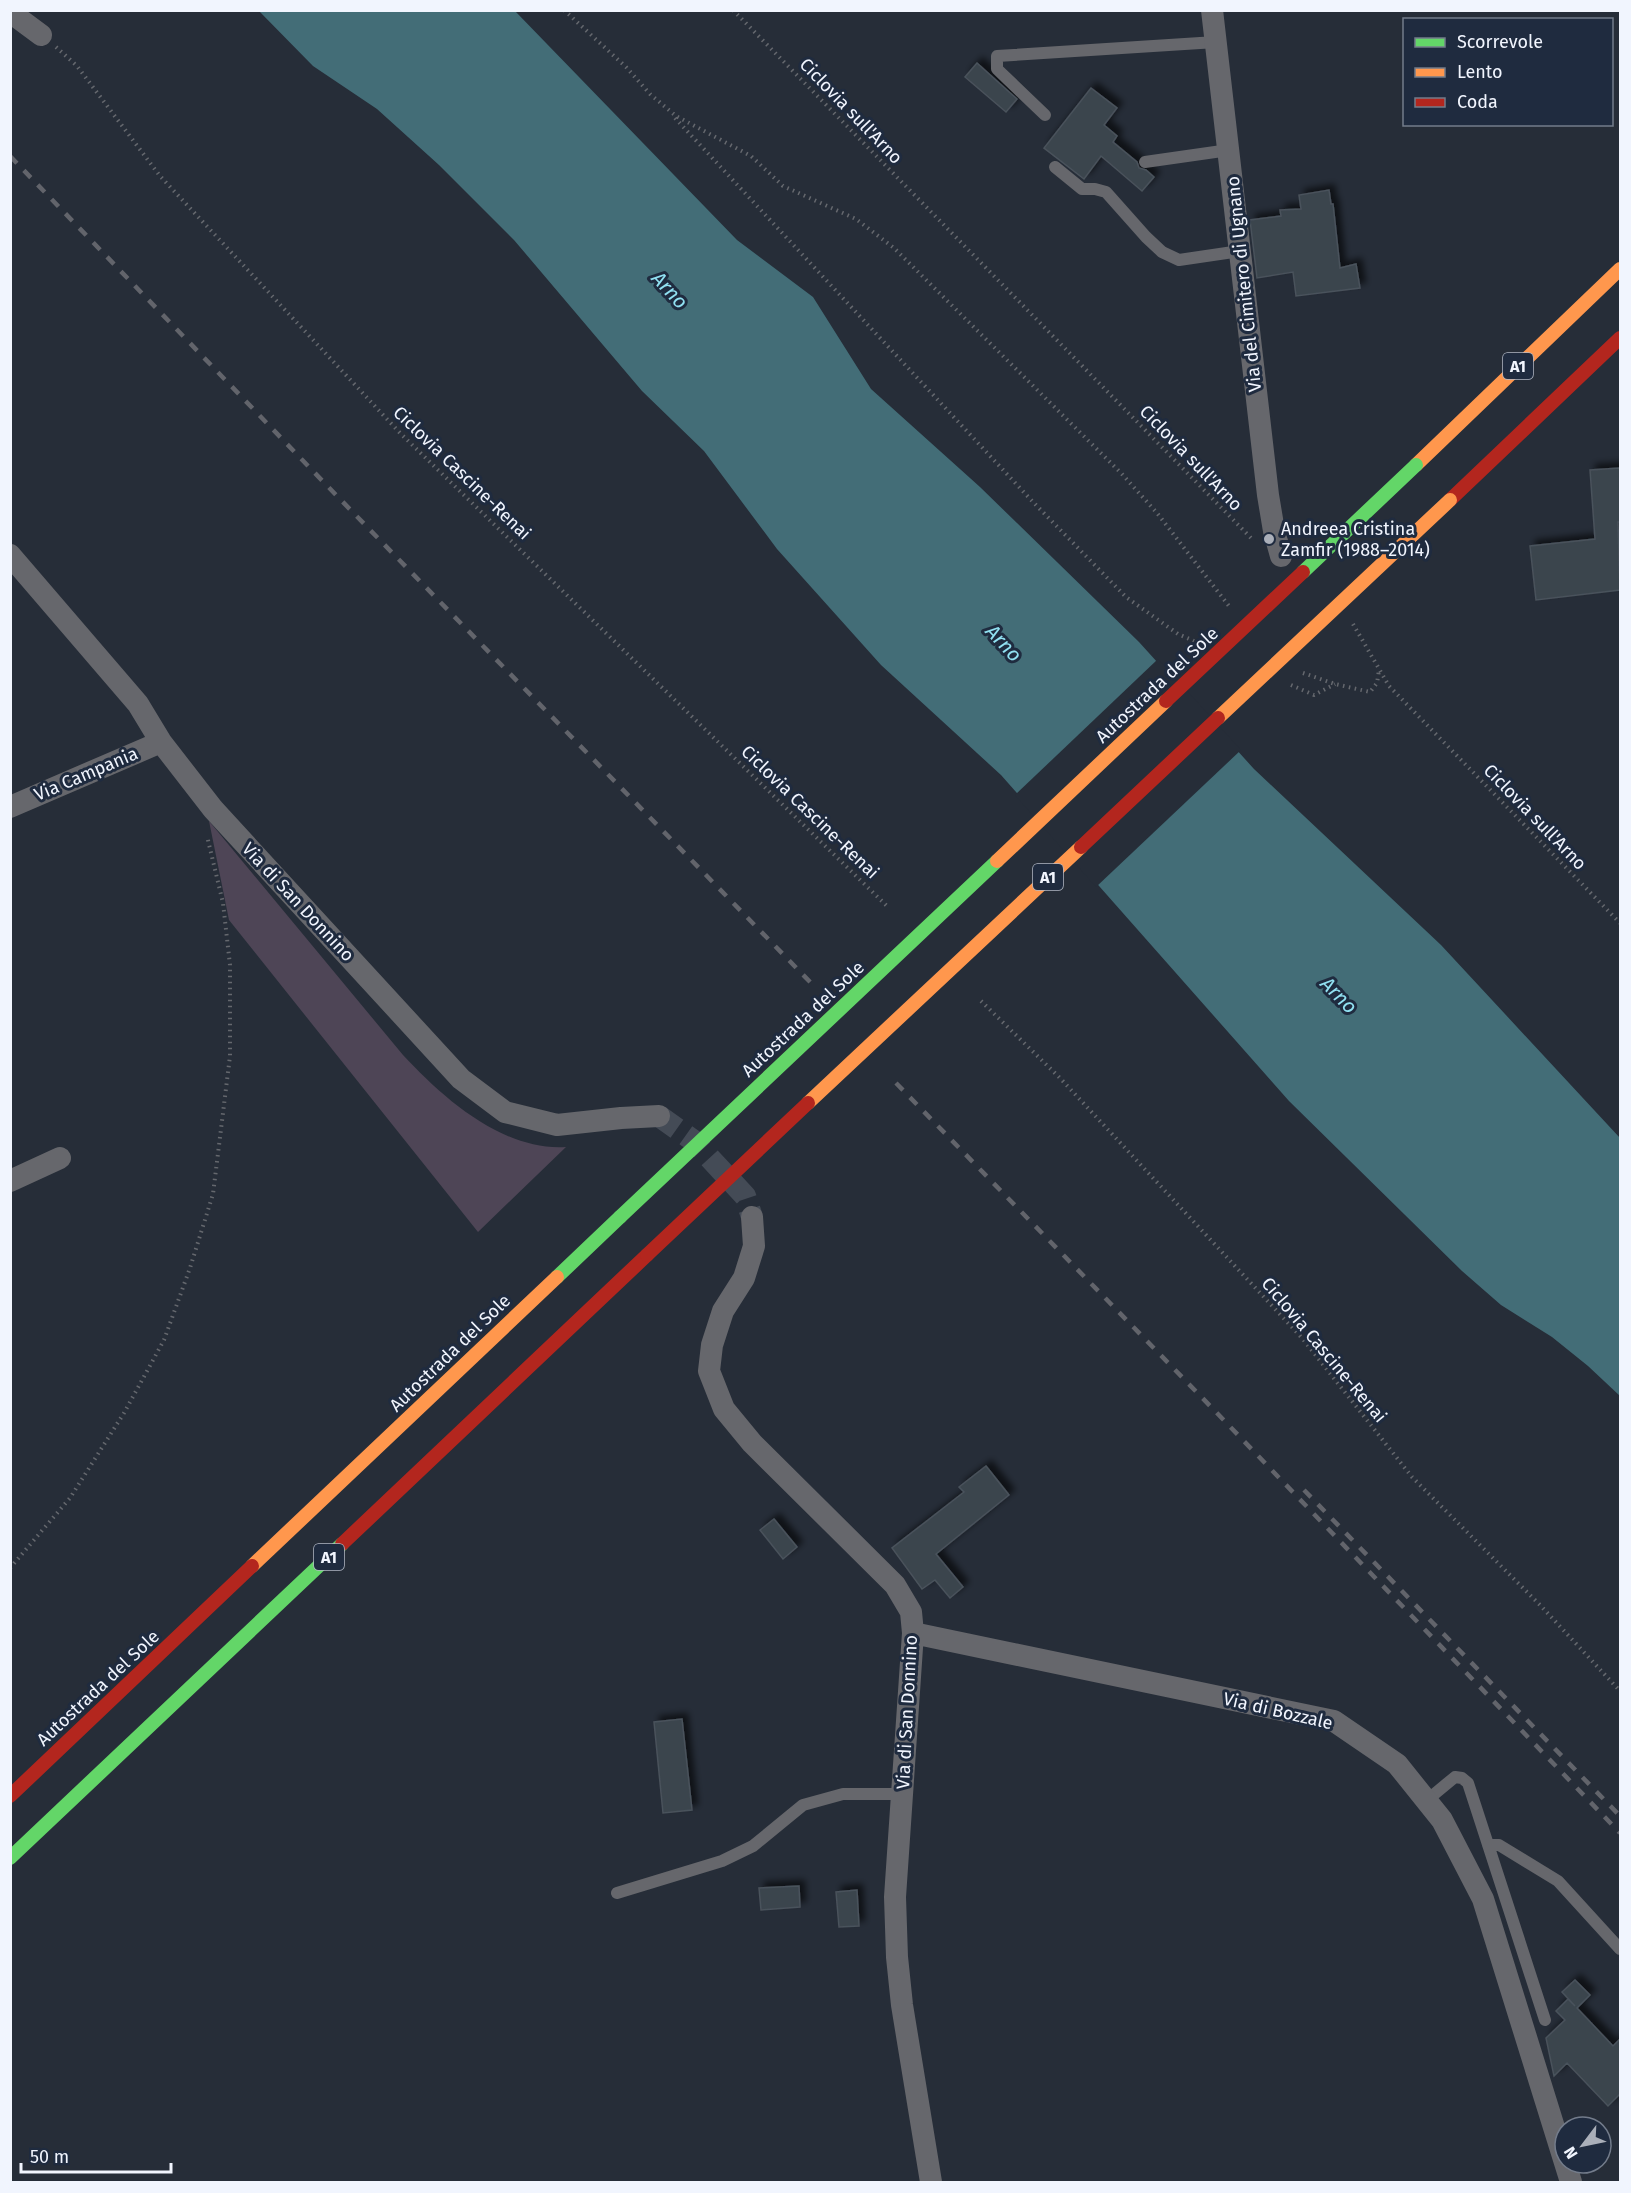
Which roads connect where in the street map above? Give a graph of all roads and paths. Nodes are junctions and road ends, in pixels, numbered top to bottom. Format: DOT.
graph roads {
  1 [pos="564,10"];
  2 [pos="733,10"];
  3 [pos="1212,10"];
  4 [pos="10,12"];
  5 [pos="41,34"];
  6 [pos="1215,42"];
  7 [pos="662,104"];
  8 [pos="1045,115"];
  9 [pos="1229,150"];
  10 [pos="1145,162"];
  11 [pos="1055,167"];
  12 [pos="1240,251"];
  13 [pos="1620,269"];
  14 [pos="1620,338"];
  15 [pos="10,555"];
  16 [pos="1281,556"];
  17 [pos="1231,608"];
  18 [pos="1351,621"];
  19 [pos="1198,643"];
  20 [pos="1379,670"];
  21 [pos="1302,673"];
  22 [pos="1282,681"];
  23 [pos="1335,684"];
  24 [pos="161,742"];
  25 [pos="10,807"];
  26 [pos="206,828"];
  27 [pos="889,908"];
  28 [pos="1620,924"];
  29 [pos="981,1001"];
  30 [pos="659,1116"];
  31 [pos="60,1158"];
  32 [pos="10,1181"];
  33 [pos="752,1217"];
  34 [pos="10,1568"];
  35 [pos="913,1633"];
  36 [pos="1620,1691"];
  37 [pos="902,1794"];
  38 [pos="10,1796"];
  39 [pos="1426,1801"];
  40 [pos="1488,1845"];
  41 [pos="10,1858"];
  42 [pos="617,1893"];
  43 [pos="1620,1949"];
  44 [pos="1545,2020"];
  45 [pos="931,2182"];
  46 [pos="1571,2182"];
  1 -- 7 [label="path"];
  2 -- 16 [label="path, Ciclovia sull'Arno"];
  3 -- 6 [label="street, Via del Cimitero di Ugnano"];
  4 -- 5 [label="street"];
  5 -- 27 [label="path, Ciclovia Cascine-Renai"];
  6 -- 8 [label="lane"];
  6 -- 9 [label="street, Via del Cimitero di Ugnano"];
  7 -- 17 [label="path"];
  7 -- 19 [label="path"];
  9 -- 10 [label="lane"];
  9 -- 12 [label="street, Via del Cimitero di Ugnano"];
  11 -- 12 [label="lane"];
  12 -- 16 [label="street, Via del Cimitero di Ugnano"];
  13 -- 38 [label="highway, Autostrada del Sole / A1, bridge"];
  14 -- 41 [label="highway, A1, bridge"];
  15 -- 24 [label="street, Via di San Donnino"];
  18 -- 20 [label="path, Ciclovia sull'Arno"];
  20 -- 23 [label="path"];
  20 -- 28 [label="path, Ciclovia sull'Arno"];
  21 -- 23 [label="path"];
  22 -- 23 [label="path"];
  24 -- 25 [label="street, Via Campania"];
  24 -- 30 [label="street, Via di San Donnino"];
  26 -- 34 [label="path"];
  29 -- 36 [label="path, Ciclovia Cascine-Renai"];
  31 -- 32 [label="street"];
  33 -- 35 [label="street, Via di San Donnino"];
  35 -- 37 [label="street, Via di San Donnino"];
  35 -- 39 [label="street, Via di Bozzale"];
  37 -- 42 [label="lane"];
  37 -- 45 [label="street, Via di San Donnino"];
  39 -- 40 [label="lane"];
  39 -- 46 [label="street, Via di Bozzale"];
  40 -- 43 [label="lane"];
  40 -- 44 [label="lane"];
}
